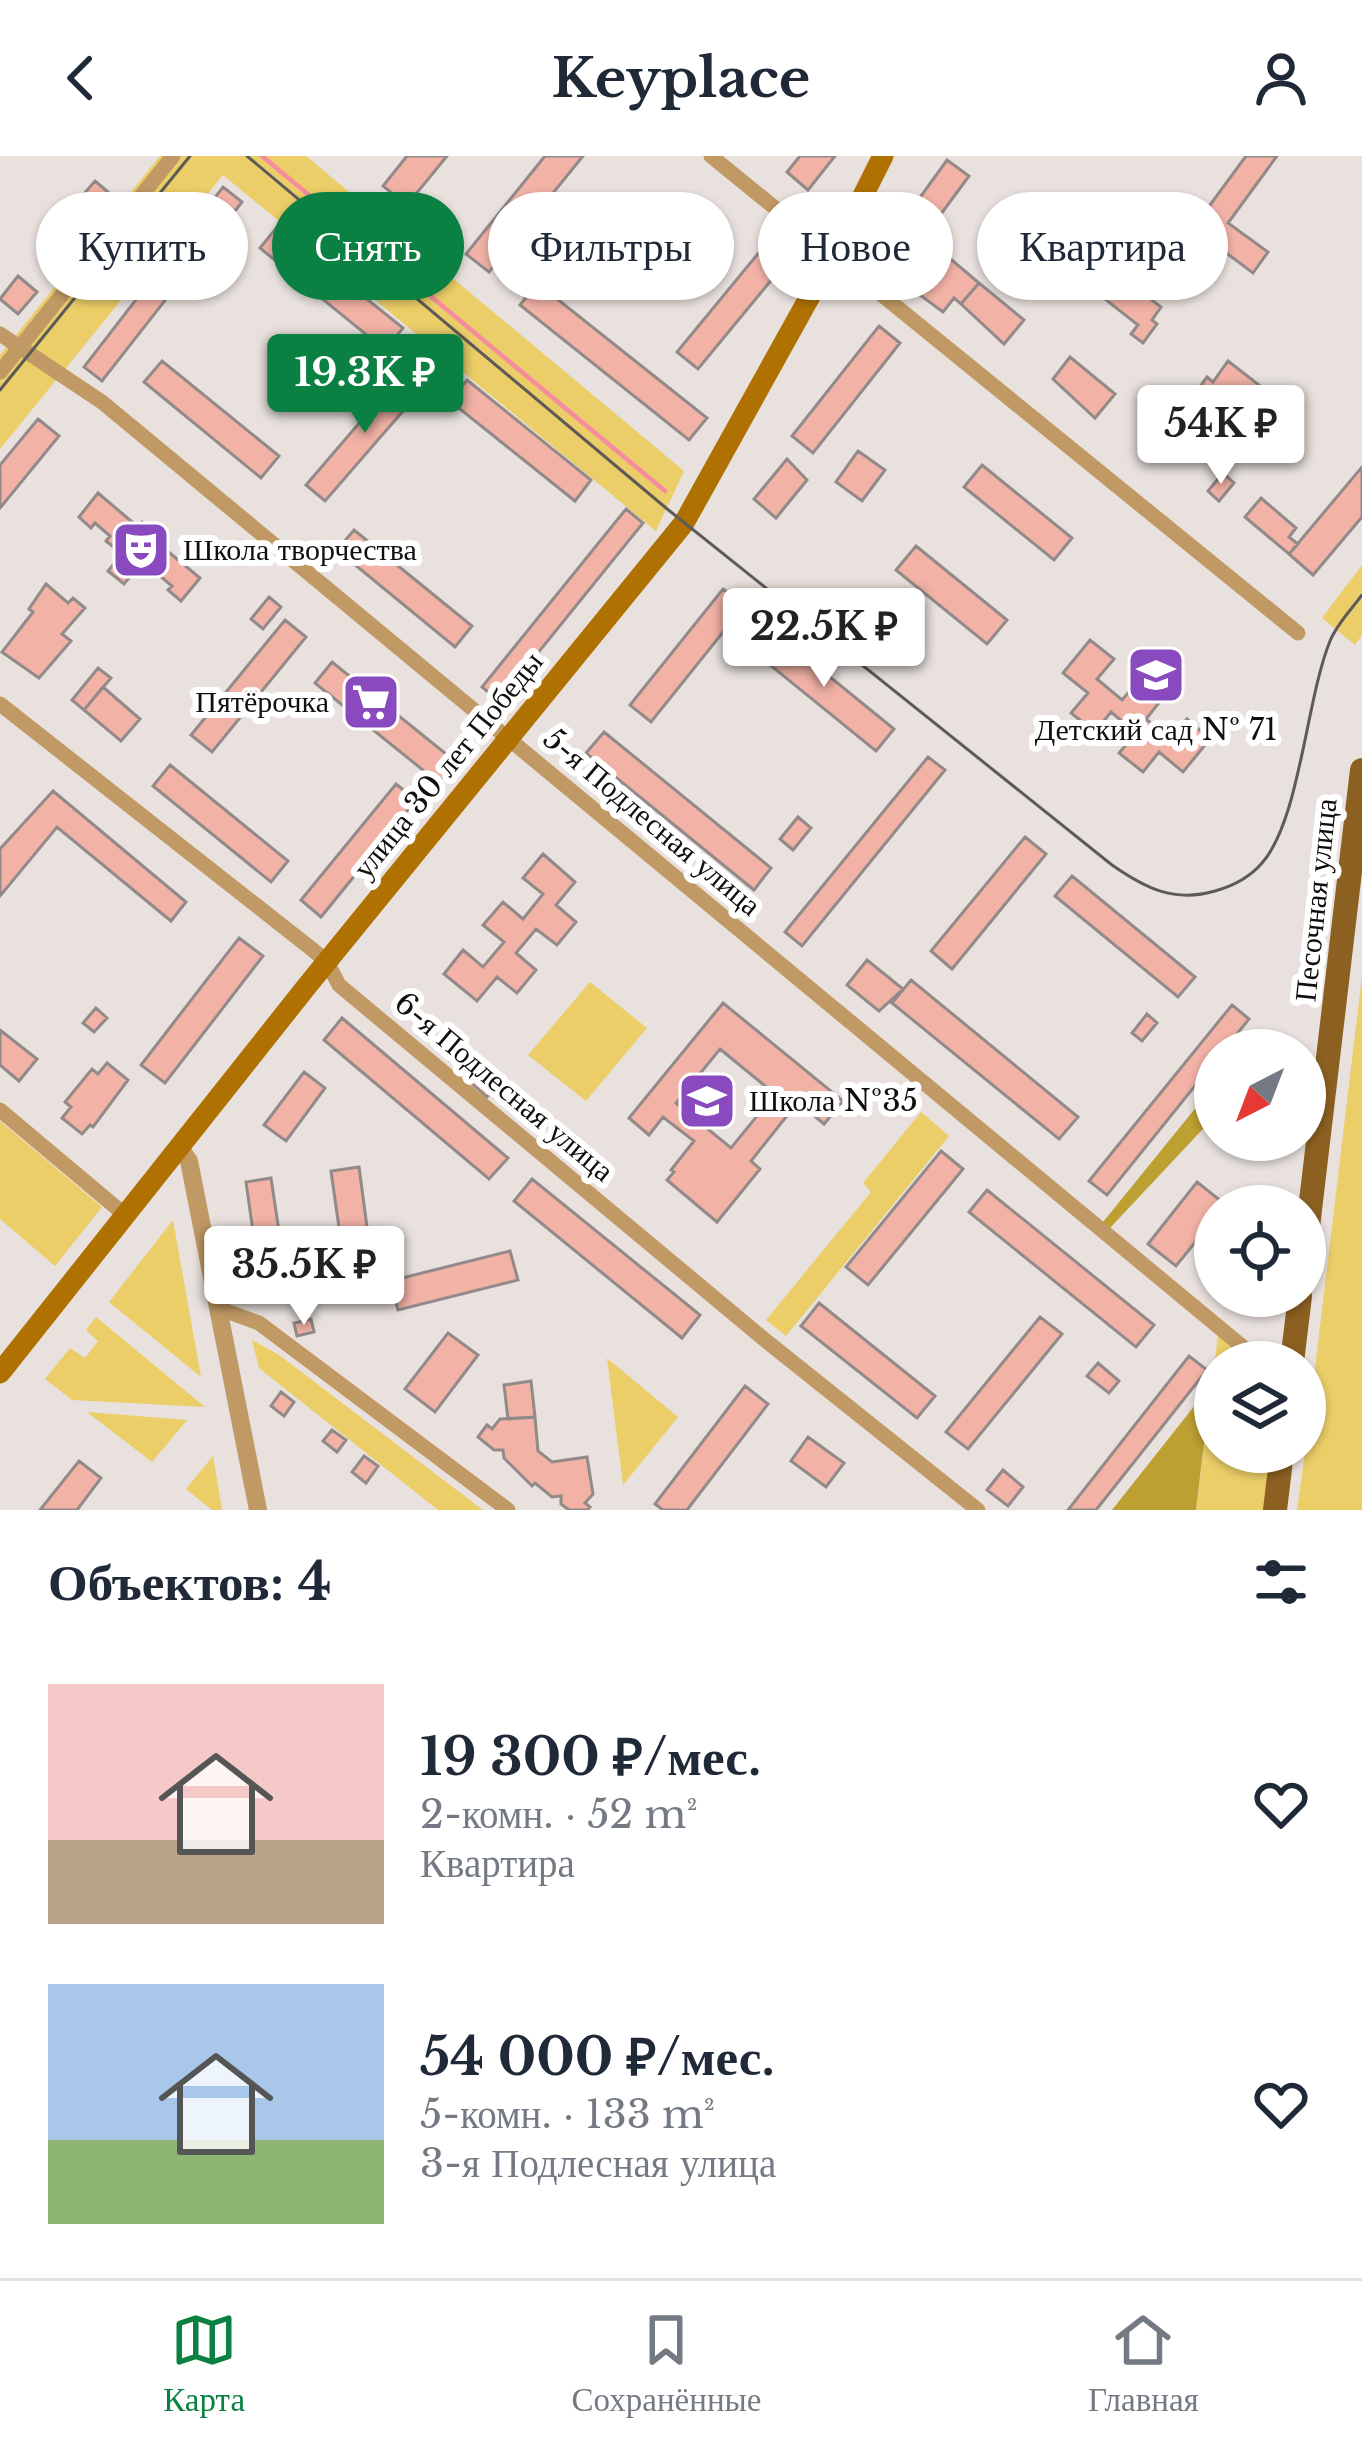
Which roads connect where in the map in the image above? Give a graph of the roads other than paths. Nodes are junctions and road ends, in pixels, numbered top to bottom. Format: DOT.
graph roads {
  1 [pos="173,156"];
  2 [pos="712,156"];
  3 [pos="883,156"];
  4 [pos="865,192"];
  5 [pos="758,194"];
  6 [pos="808,300"];
  7 [pos="888,300"];
  8 [pos="0,334"];
  9 [pos="19,349"];
  10 [pos="0,372"];
  11 [pos="1298,633"];
  12 [pos="0,704"];
  13 [pos="508,738"];
  14 [pos="1362,770"];
  15 [pos="327,962"];
  16 [pos="0,1110"];
  17 [pos="179,1147"];
  18 [pos="1313,1185"];
  19 [pos="125,1215"];
  20 [pos="218,1308"];
  21 [pos="1236,1341"];
  22 [pos="0,1372"];
  23 [pos="1279,1473"];
  24 [pos="258,1510"];
  25 [pos="508,1510"];
  26 [pos="978,1510"];
  27 [pos="1275,1510"];
  1 -- 9 [label="street"];
  2 -- 5 [label="street"];
  3 -- 4 [label="main road, улица 30 лет Победы"];
  6 -- 13 [label="main road, улица 30 лет Победы"];
  7 -- 11 [label="street"];
  8 -- 9 [label="street, 5-я Подлесная улица"];
  9 -- 10 [label="street"];
  9 -- 13 [label="street, 5-я Подлесная улица"];
  12 -- 15 [label="street, 6-я Подлесная улица"];
  13 -- 15 [label="main road, улица 30 лет Победы"];
  13 -- 21 [label="street, 5-я Подлесная улица"];
  14 -- 18 [label="main road, Песочная улица"];
  15 -- 17 [label="main road, улица 30 лет Победы"];
  15 -- 26 [label="street, 6-я Подлесная улица"];
  16 -- 19 [label="street"];
  17 -- 19 [label="main road, улица 30 лет Победы"];
  17 -- 20 [label="street"];
  19 -- 22 [label="main road, улица 30 лет Победы"];
  20 -- 24 [label="street"];
  20 -- 25 [label="street"];
  23 -- 27 [label="main road"];
}
